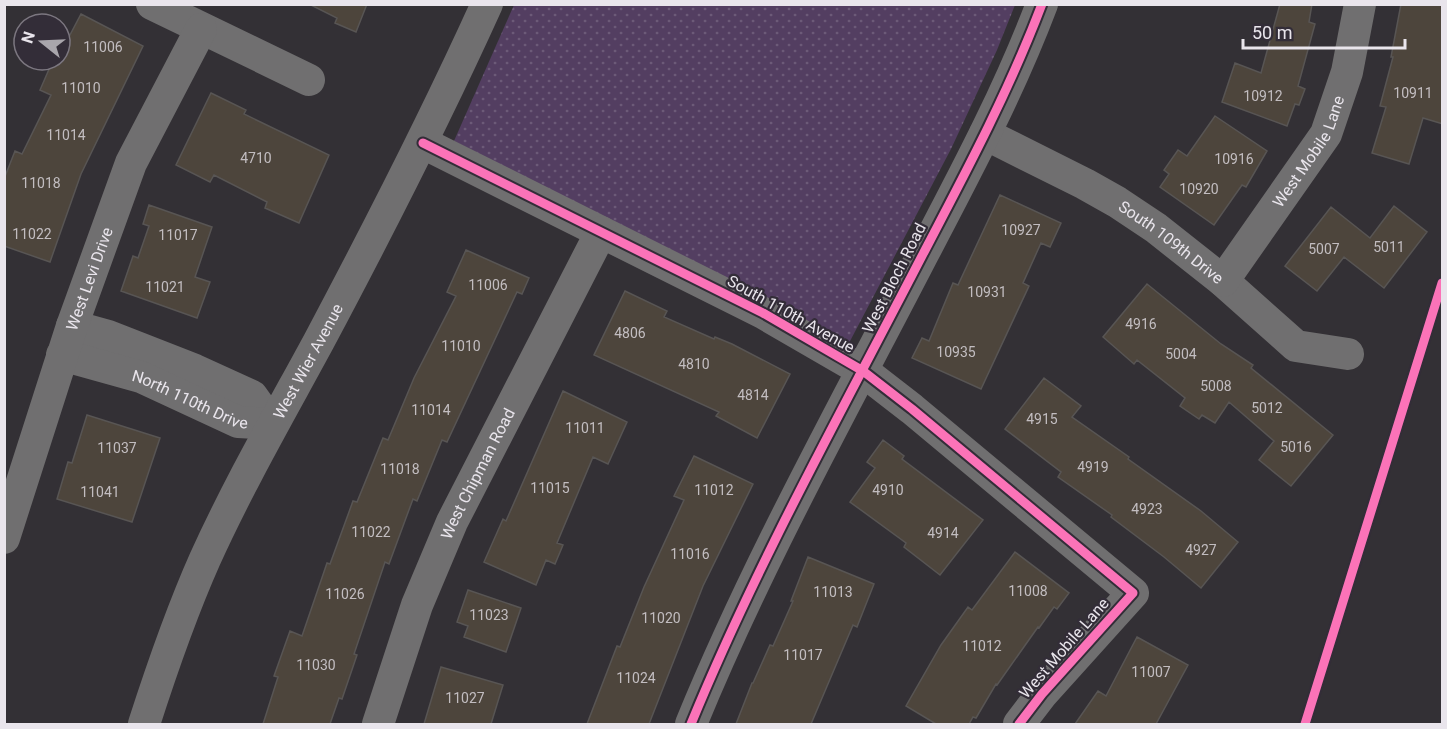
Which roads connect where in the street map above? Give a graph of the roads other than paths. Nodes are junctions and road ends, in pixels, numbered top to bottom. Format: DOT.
graph roads {
  1 [pos="152,4"];
  2 [pos="487,4"];
  3 [pos="1042,4"];
  4 [pos="1360,4"];
  5 [pos="201,29"];
  6 [pos="309,80"];
  7 [pos="985,135"];
  8 [pos="423,143"];
  9 [pos="601,232"];
  10 [pos="1223,281"];
  11 [pos="67,340"];
  12 [pos="1348,354"];
  13 [pos="863,371"];
  14 [pos="272,424"];
  15 [pos="4,538"];
  16 [pos="1133,593"];
  17 [pos="144,724"];
  18 [pos="378,724"];
  19 [pos="691,724"];
  20 [pos="1019,724"];
  1 -- 5 [label="street"];
  2 -- 8 [label="street, West Wier Avenue"];
  3 -- 7 [label="street, West Bloch Road"];
  4 -- 10 [label="street, West Mobile Lane"];
  5 -- 6 [label="street"];
  5 -- 11 [label="street, West Levi Drive"];
  7 -- 10 [label="street, South 109th Drive"];
  7 -- 13 [label="street, West Bloch Road"];
  8 -- 9 [label="street, South 110th Avenue"];
  8 -- 14 [label="street, West Wier Avenue"];
  9 -- 13 [label="street, South 110th Avenue"];
  9 -- 18 [label="street, West Chipman Road"];
  10 -- 12 [label="street, South 109th Drive"];
  11 -- 14 [label="street, North 110th Drive"];
  11 -- 15 [label="street, West Levi Drive"];
  13 -- 16 [label="street, South 110th Avenue"];
  13 -- 19 [label="street, West Bloch Road"];
  14 -- 17 [label="street, West Wier Avenue"];
  16 -- 20 [label="street, West Mobile Lane"];
}
